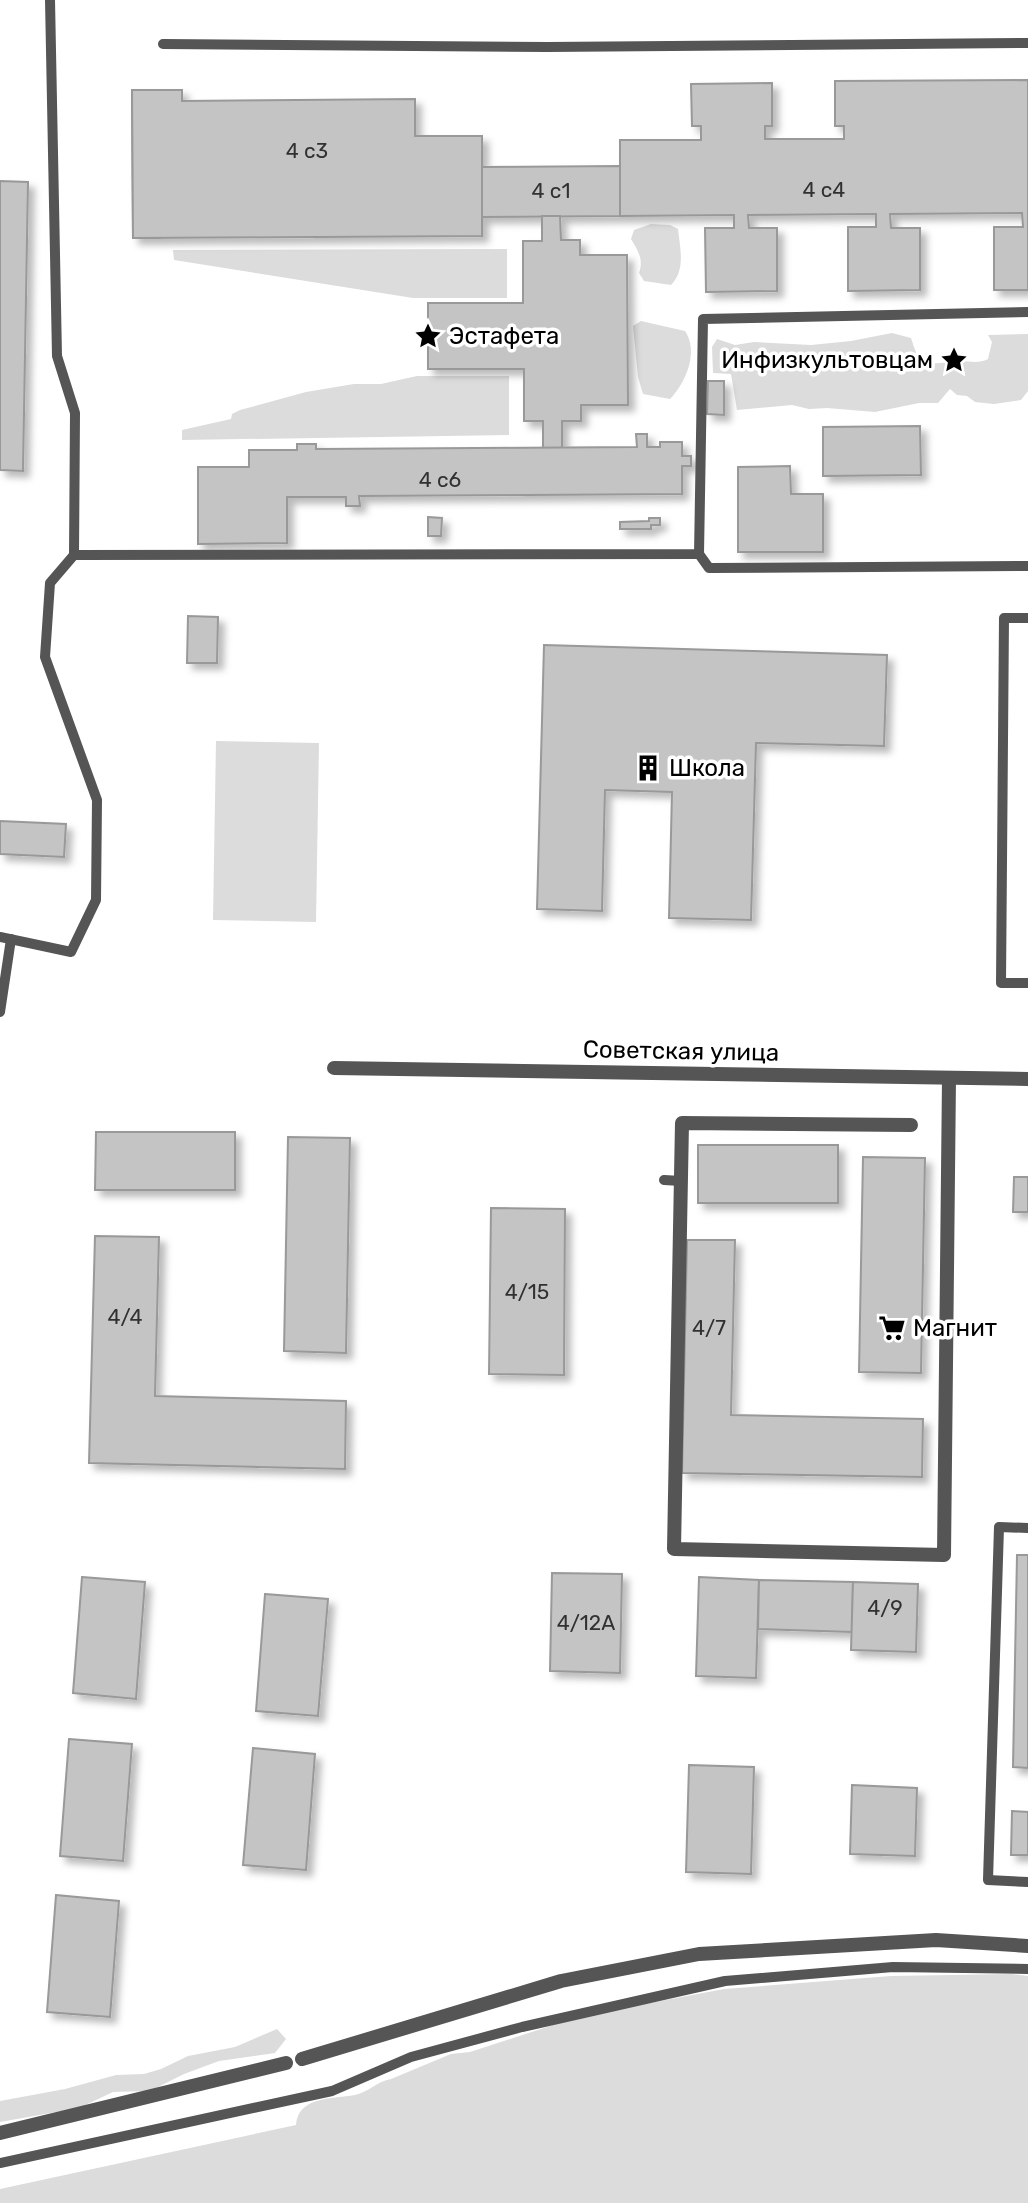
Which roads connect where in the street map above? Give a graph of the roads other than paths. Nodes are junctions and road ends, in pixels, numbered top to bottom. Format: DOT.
graph roads {
  1 [pos="50,0"];
  2 [pos="1028,43"];
  3 [pos="163,44"];
  4 [pos="1028,313"];
  5 [pos="699,554"];
  6 [pos="74,555"];
  7 [pos="1028,566"];
  8 [pos="1028,618"];
  9 [pos="6,938"];
  10 [pos="2,983"];
  11 [pos="1028,983"];
  12 [pos="0,1012"];
  13 [pos="334,1068"];
  14 [pos="948,1077"];
  15 [pos="1028,1079"];
  16 [pos="911,1125"];
  17 [pos="664,1180"];
  18 [pos="681,1181"];
  19 [pos="1028,1528"];
  20 [pos="1028,1882"];
  21 [pos="1028,1946"];
  22 [pos="1028,1969"];
  23 [pos="302,2059"];
  24 [pos="286,2063"];
  25 [pos="0,2133"];
  26 [pos="0,2163"];
  1 -- 6 [label="lane"];
  2 -- 3 [label="lane"];
  4 -- 5 [label="lane"];
  5 -- 6 [label="lane"];
  5 -- 7 [label="lane"];
  6 -- 9 [label="lane"];
  8 -- 11 [label="lane"];
  9 -- 10 [label="lane"];
  10 -- 12 [label="lane"];
  13 -- 14 [label="street, Советская улица"];
  14 -- 15 [label="street, Советская улица"];
  14 -- 18 [label="street"];
  16 -- 18 [label="street"];
  17 -- 18 [label="lane"];
  19 -- 20 [label="lane"];
  21 -- 23 [label="street"];
  22 -- 26 [label="lane"];
  24 -- 25 [label="street"];
}
